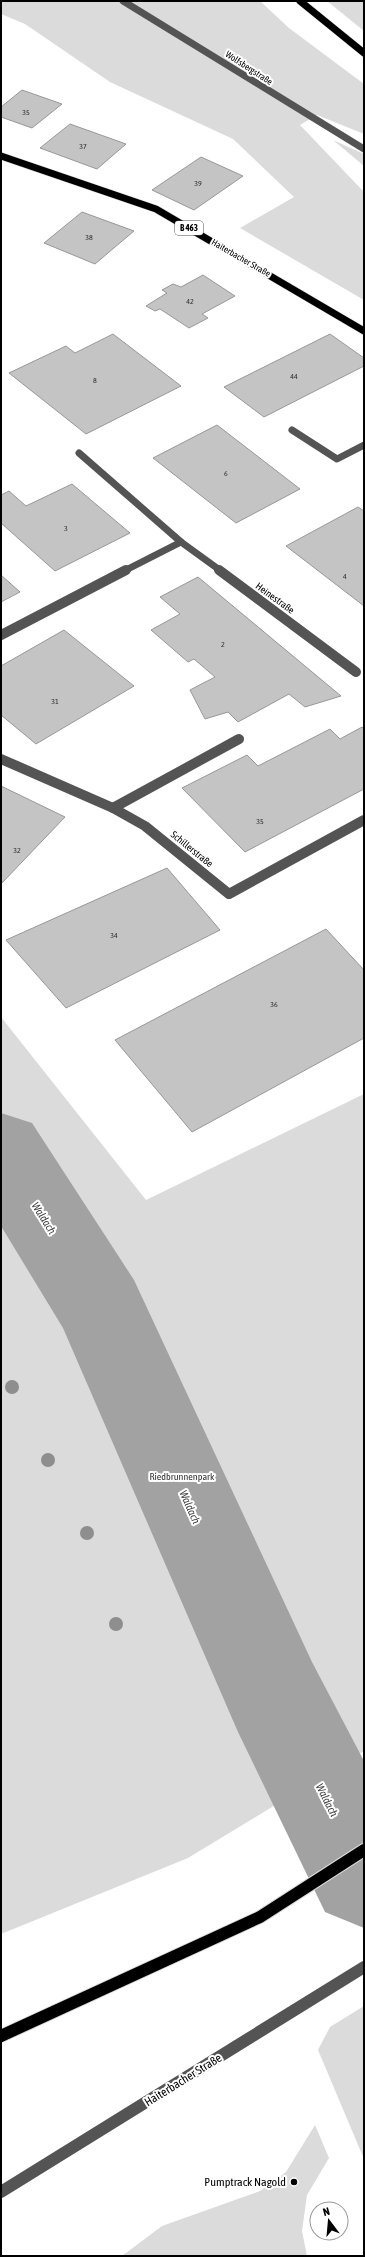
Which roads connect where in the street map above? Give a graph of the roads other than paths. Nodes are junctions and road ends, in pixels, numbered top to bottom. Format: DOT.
graph roads {
  1 [pos="123,1"];
  2 [pos="300,1"];
  3 [pos="364,53"];
  4 [pos="364,149"];
  5 [pos="1,156"];
  6 [pos="364,331"];
  7 [pos="292,430"];
  8 [pos="364,445"];
  9 [pos="79,453"];
  10 [pos="181,542"];
  11 [pos="1,635"];
  12 [pos="356,672"];
  13 [pos="239,739"];
  14 [pos="1,759"];
  15 [pos="114,808"];
  16 [pos="364,820"];
  17 [pos="364,1850"];
  18 [pos="364,1967"];
  19 [pos="1,2036"];
  20 [pos="1,2192"];
  1 -- 4 [label="street, Wolfsbergstraße"];
  2 -- 3 [label="main road"];
  5 -- 6 [label="main road, Haiterbacher Straße / B 463"];
  7 -- 8 [label="street"];
  9 -- 10 [label="street, Heinestraße"];
  10 -- 11 [label="street"];
  10 -- 12 [label="street, Heinestraße"];
  13 -- 15 [label="street"];
  14 -- 15 [label="street, Schillerstraße"];
  15 -- 16 [label="street, Schillerstraße"];
  17 -- 19 [label="main road"];
  18 -- 20 [label="street, Haiterbacher Straße"];
}
